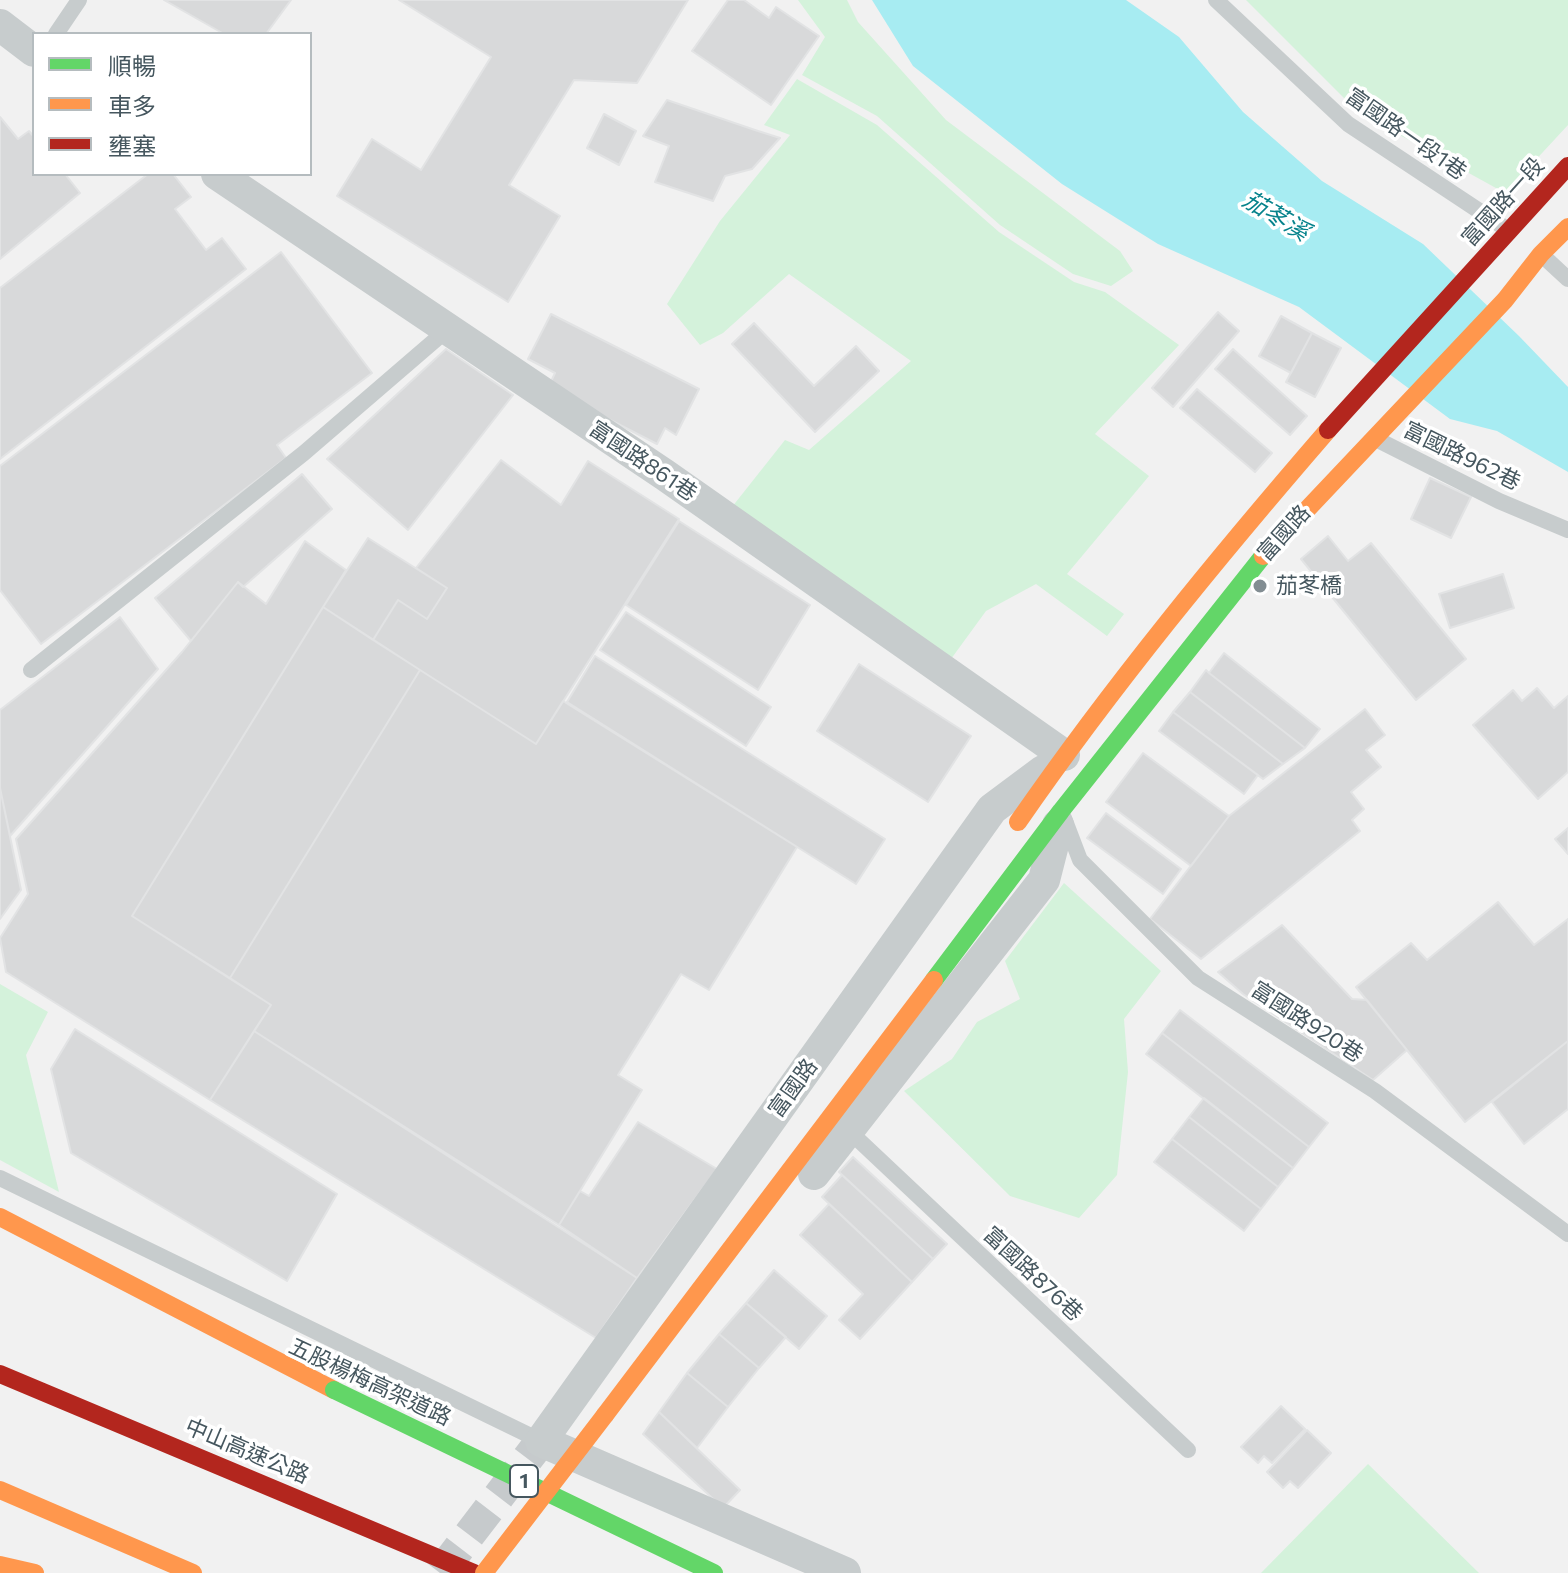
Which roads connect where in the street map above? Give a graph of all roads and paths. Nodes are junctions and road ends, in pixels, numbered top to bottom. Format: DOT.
graph roads {
  1 [pos="79,0"];
  2 [pos="1216,0"];
  3 [pos="0,25"];
  4 [pos="57,32"];
  5 [pos="32,49"];
  6 [pos="1568,166"];
  7 [pos="220,176"];
  8 [pos="1568,227"];
  9 [pos="1524,242"];
  10 [pos="1568,279"];
  11 [pos="448,329"];
  12 [pos="1366,384"];
  13 [pos="1397,414"];
  14 [pos="1356,426"];
  15 [pos="1568,530"];
  16 [pos="31,670"];
  17 [pos="1064,755"];
  18 [pos="1061,811"];
  19 [pos="1010,834"];
  20 [pos="902,992"];
  21 [pos="848,1130"];
  22 [pos="0,1178"];
  23 [pos="0,1217"];
  24 [pos="1568,1234"];
  25 [pos="87,1283"];
  26 [pos="703,1283"];
  27 [pos="0,1363"];
  28 [pos="0,1374"];
  29 [pos="334,1390"];
  30 [pos="541,1441"];
  31 [pos="1188,1450"];
  32 [pos="588,1462"];
  33 [pos="276,1488"];
  34 [pos="0,1490"];
  35 [pos="0,1565"];
  36 [pos="35,1573"];
  37 [pos="193,1573"];
  38 [pos="474,1573"];
  39 [pos="484,1573"];
  40 [pos="714,1573"];
  41 [pos="845,1573"];
  1 -- 4 [label="lane"];
  2 -- 9 [label="lane, 富國路一段1巷"];
  3 -- 5 [label="street"];
  6 -- 9 [label="main road, 富國路一段"];
  7 -- 11 [label="street, 富國路861巷"];
  8 -- 9 [label="main road, 富國路一段"];
  9 -- 10 [label="lane, 富國路一段1巷"];
  9 -- 12 [label="main road, 富國路一段"];
  9 -- 13 [label="main road, 富國路一段"];
  11 -- 16 [label="lane"];
  11 -- 17 [label="street, 富國路861巷"];
  12 -- 14 [label="main road, 富國路"];
  13 -- 14 [label="main road, 富國路"];
  14 -- 15 [label="lane, 富國路962巷"];
  14 -- 17 [label="main road, 富國路"];
  14 -- 18 [label="main road, 富國路"];
  17 -- 18 [label="street"];
  17 -- 19 [label="main road, 富國路"];
  17 -- 30 [label="street, 富國路"];
  18 -- 21 [label="street, 富國路"];
  18 -- 24 [label="lane, 富國路920巷"];
  18 -- 26 [label="main road, 富國路"];
  20 -- 26 [label="main road, 富國路"];
  21 -- 31 [label="lane, 富國路876巷"];
  21 -- 32 [label="street, 富國路"];
  22 -- 30 [label="lane"];
  23 -- 29 [label="main road"];
  25 -- 29 [label="main road, 五股楊梅高架道路 / 1"];
  26 -- 39 [label="main road, 富國路, bridge"];
  27 -- 33 [label="main road"];
  28 -- 33 [label="main road, 中山高速公路"];
  29 -- 40 [label="main road, 五股楊梅高架道路 / 1, bridge"];
  30 -- 32 [label="street"];
  32 -- 41 [label="street"];
  33 -- 38 [label="main road, 中山高速公路"];
  34 -- 37 [label="main road"];
  35 -- 36 [label="main road"];
}
